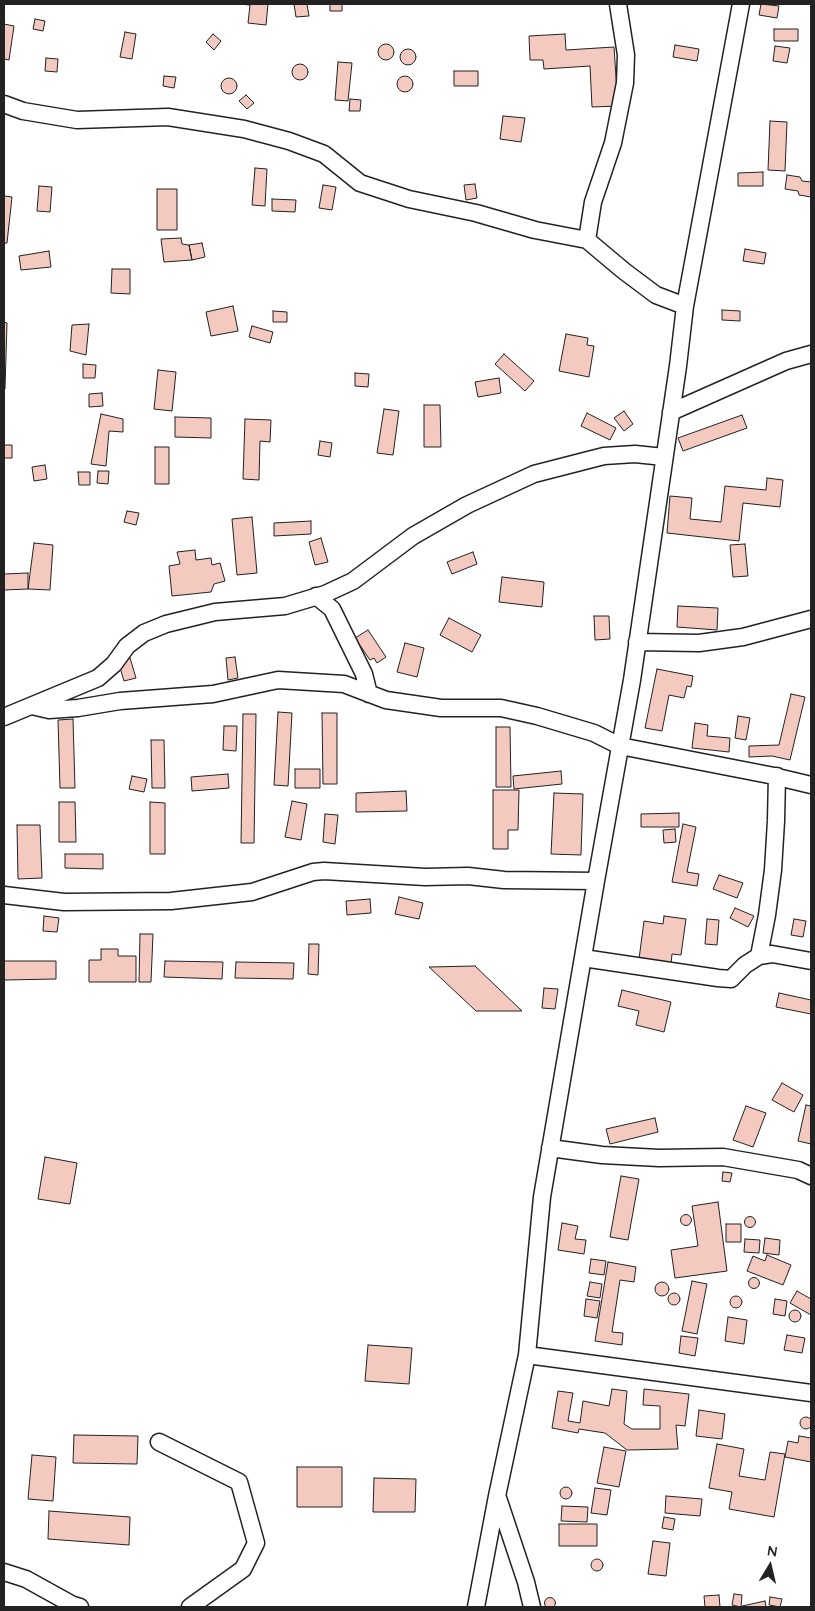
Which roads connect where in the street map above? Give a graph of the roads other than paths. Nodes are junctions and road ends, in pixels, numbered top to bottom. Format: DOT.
graph roads {
  1 [pos="618,4"];
  2 [pos="740,4"];
  3 [pos="4,104"];
  4 [pos="587,240"];
  5 [pos="685,306"];
  6 [pos="811,354"];
  7 [pos="671,412"];
  8 [pos="664,457"];
  9 [pos="316,596"];
  10 [pos="811,619"];
  11 [pos="637,642"];
  12 [pos="369,694"];
  13 [pos="32,706"];
  14 [pos="4,717"];
  15 [pos="620,746"];
  16 [pos="777,776"];
  17 [pos="811,785"];
  18 [pos="596,881"];
  19 [pos="4,895"];
  20 [pos="759,956"];
  21 [pos="583,958"];
  22 [pos="811,961"];
  23 [pos="550,1148"];
  24 [pos="811,1176"];
  25 [pos="527,1355"];
  26 [pos="811,1393"];
  27 [pos="159,1442"];
  28 [pos="497,1496"];
  29 [pos="4,1572"];
  30 [pos="80,1607"];
  31 [pos="190,1607"];
  32 [pos="476,1607"];
  33 [pos="532,1607"];
  1 -- 4 [label="street"];
  2 -- 5 [label="street"];
  3 -- 4 [label="street"];
  4 -- 5 [label="street"];
  5 -- 7 [label="street"];
  6 -- 7 [label="street"];
  7 -- 8 [label="street"];
  8 -- 9 [label="street"];
  8 -- 11 [label="street"];
  9 -- 12 [label="street"];
  9 -- 13 [label="street"];
  10 -- 11 [label="street"];
  11 -- 15 [label="street"];
  12 -- 13 [label="street"];
  12 -- 15 [label="street"];
  13 -- 14 [label="street"];
  15 -- 16 [label="street"];
  15 -- 18 [label="street"];
  16 -- 17 [label="street"];
  16 -- 20 [label="street"];
  18 -- 19 [label="street"];
  18 -- 21 [label="street"];
  20 -- 21 [label="street"];
  20 -- 22 [label="street"];
  21 -- 23 [label="street"];
  23 -- 24 [label="street"];
  23 -- 25 [label="street"];
  25 -- 26 [label="street"];
  25 -- 28 [label="street"];
  27 -- 31 [label="street"];
  28 -- 32 [label="street"];
  28 -- 33 [label="street"];
  29 -- 30 [label="street"];
}
